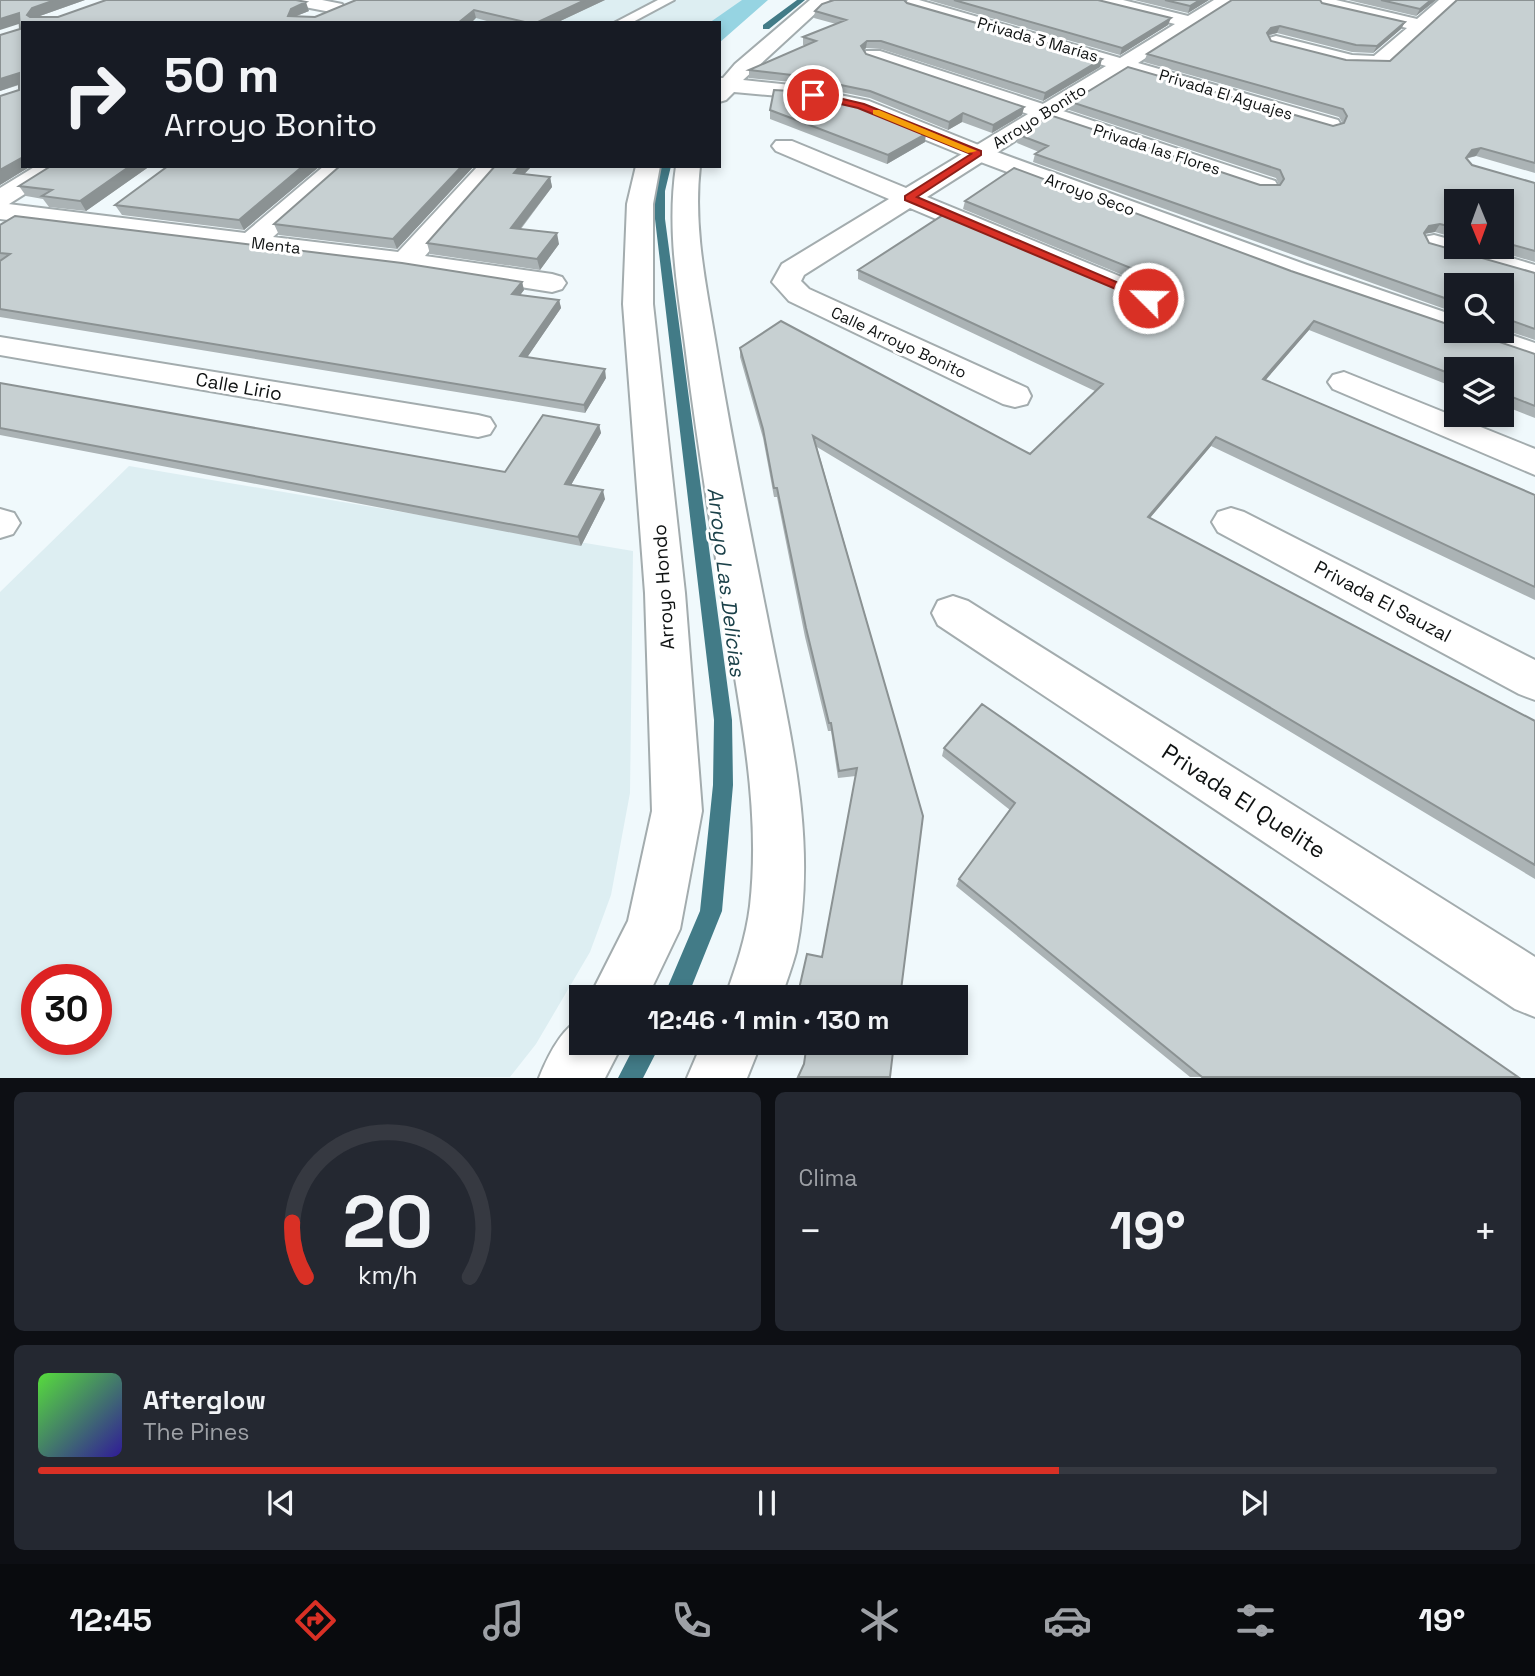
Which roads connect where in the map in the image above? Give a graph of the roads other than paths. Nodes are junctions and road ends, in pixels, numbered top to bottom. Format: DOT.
graph roads {
  1 [pos="295,0"];
  2 [pos="357,0"];
  3 [pos="668,0"];
  4 [pos="821,0"];
  5 [pos="1101,0"];
  6 [pos="1226,0"];
  7 [pos="1449,0"];
  8 [pos="914,4"];
  9 [pos="1326,4"];
  10 [pos="336,8"];
  11 [pos="307,21"];
  12 [pos="624,21"];
  13 [pos="1191,22"];
  14 [pos="1419,25"];
  15 [pos="1276,42"];
  16 [pos="873,55"];
  17 [pos="1122,63"];
  18 [pos="722,88"];
  19 [pos="1047,113"];
  20 [pos="1330,125"];
  21 [pos="784,146"];
  22 [pos="978,153"];
  23 [pos="50,168"];
  24 [pos="337,168"];
  25 [pos="489,168"];
  26 [pos="649,168"];
  27 [pos="688,168"];
  28 [pos="1266,186"];
  29 [pos="126,198"];
  30 [pos="909,198"];
  31 [pos="0,200"];
  32 [pos="0,211"];
  33 [pos="92,222"];
  34 [pos="251,242"];
  35 [pos="1434,243"];
  36 [pos="405,261"];
  37 [pos="1535,275"];
  38 [pos="786,282"];
  39 [pos="552,283"];
  40 [pos="1148,298"];
  41 [pos="1444,322"];
  42 [pos="1506,343"];
  43 [pos="0,346"];
  44 [pos="1535,353"];
  45 [pos="1344,382"];
  46 [pos="1015,396"];
  47 [pos="478,426"];
  48 [pos="1535,463"];
  49 [pos="1231,522"];
  50 [pos="953,613"];
  51 [pos="1535,681"];
  52 [pos="624,985"];
  53 [pos="758,985"];
  54 [pos="1535,989"];
  55 [pos="585,1055"];
  56 [pos="727,1055"];
  57 [pos="569,1077"];
  58 [pos="717,1077"];
  1 -- 10 [label="street"];
  2 -- 10 [label="street"];
  3 -- 12 [label="lane"];
  4 -- 18 [label="street"];
  5 -- 13 [label="street"];
  6 -- 13 [label="street, Arroyo Bonito"];
  7 -- 14 [label="street"];
  8 -- 17 [label="street, Privada 3 Marías"];
  9 -- 14 [label="street"];
  10 -- 11 [label="street"];
  13 -- 17 [label="street, Arroyo Bonito"];
  14 -- 15 [label="street"];
  16 -- 19 [label="street, Privada las Flores"];
  17 -- 19 [label="street, Arroyo Bonito"];
  17 -- 20 [label="street, Privada El Aguajes"];
  18 -- 22 [label="street, Arroyo Seco"];
  19 -- 22 [label="street, Arroyo Bonito"];
  19 -- 28 [label="street, Privada las Flores"];
  21 -- 30 [label="street"];
  22 -- 30 [label="street, Arroyo Bonito"];
  22 -- 41 [label="street, Arroyo Seco"];
  23 -- 31 [label="street"];
  24 -- 34 [label="street"];
  25 -- 36 [label="street"];
  26 -- 52 [label="street, Arroyo Hondo"];
  27 -- 53 [label="street"];
  29 -- 33 [label="street"];
  30 -- 38 [label="street, Arroyo Bonito"];
  30 -- 40 [label="street"];
  32 -- 33 [label="street, Menta"];
  33 -- 34 [label="street, Menta"];
  34 -- 36 [label="street, Menta"];
  35 -- 37 [label="street"];
  36 -- 39 [label="street, Menta"];
  38 -- 46 [label="street, Calle Arroyo Bonito"];
  42 -- 44 [label="street"];
  43 -- 47 [label="street, Calle Lirio"];
  45 -- 48 [label="street"];
  49 -- 51 [label="street, Privada El Sauzal"];
  50 -- 54 [label="street, Privada El Quelite"];
  55 -- 57 [label="street"];
  56 -- 58 [label="street"];
}
